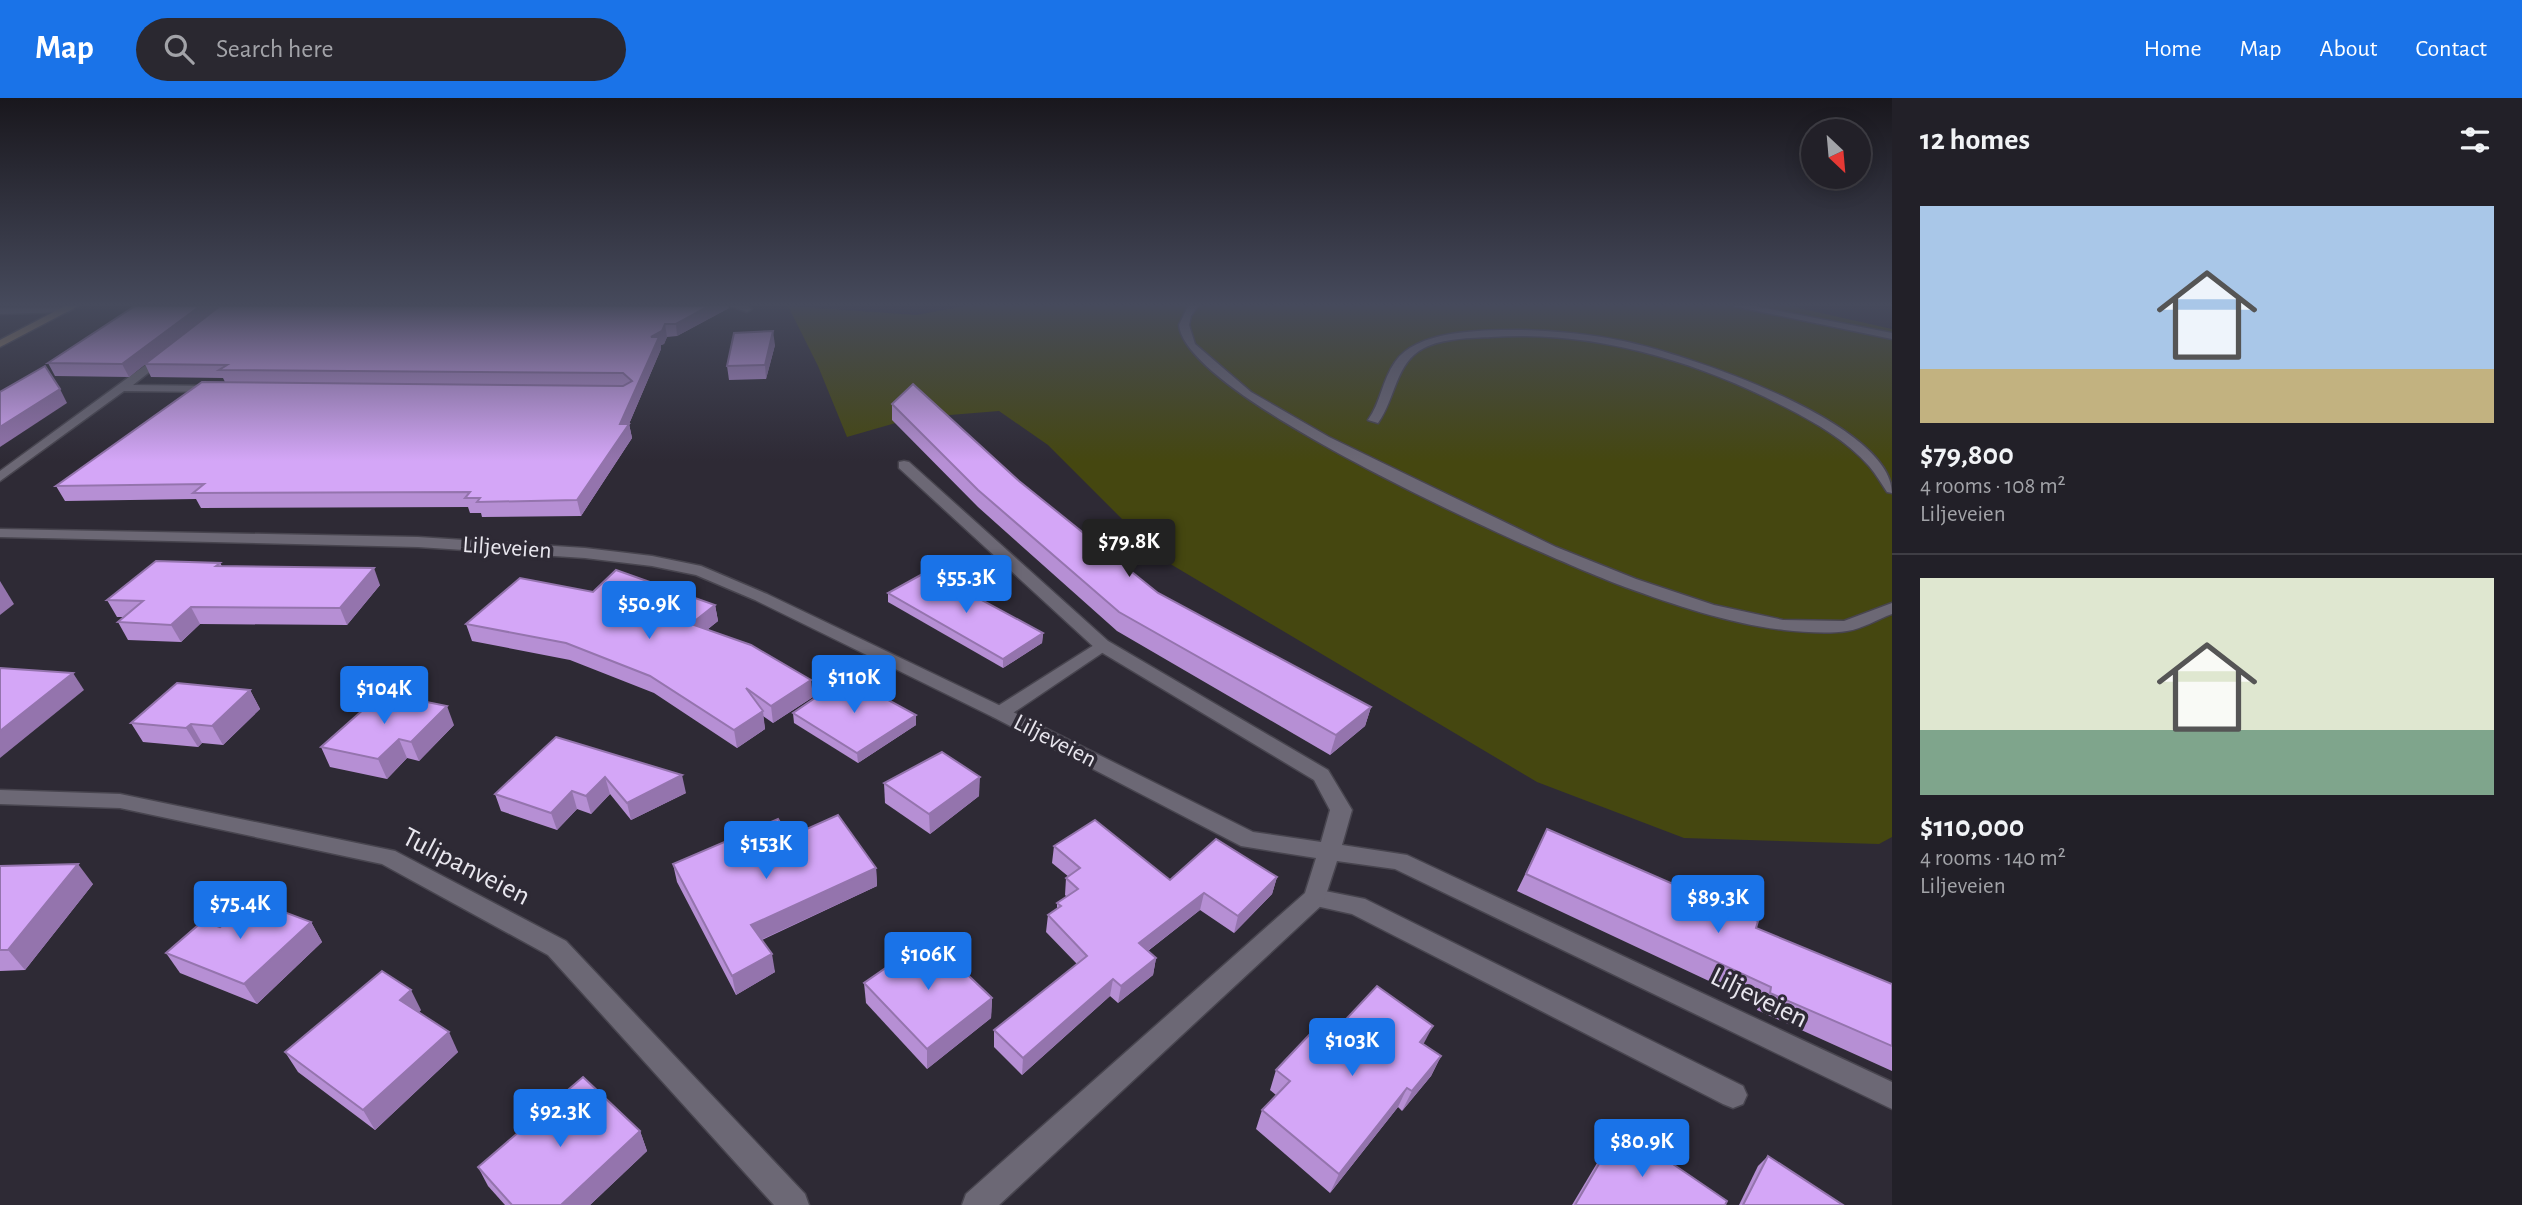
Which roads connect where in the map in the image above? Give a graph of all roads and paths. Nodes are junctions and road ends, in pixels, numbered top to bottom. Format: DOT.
graph roads {
  1 [pos="164,358"];
  2 [pos="1205,358"];
  3 [pos="1402,358"];
  4 [pos="1670,358"];
  5 [pos="125,388"];
  6 [pos="237,389"];
  7 [pos="1374,420"];
  8 [pos="904,465"];
  9 [pos="0,477"];
  10 [pos="1892,489"];
  11 [pos="0,533"];
  12 [pos="1892,608"];
  13 [pos="1102,645"];
  14 [pos="1000,713"];
  15 [pos="0,797"];
  16 [pos="1328,849"];
  17 [pos="1315,898"];
  18 [pos="1733,1095"];
  19 [pos="1892,1096"];
  20 [pos="794,1205"];
  21 [pos="977,1205"];
  1 -- 5 [label="street"];
  2 -- 12 [label="street"];
  3 -- 7 [label="street"];
  4 -- 10 [label="street"];
  5 -- 6 [label="street"];
  5 -- 9 [label="street"];
  8 -- 13 [label="street"];
  11 -- 14 [label="street, Liljeveien"];
  13 -- 14 [label="street"];
  13 -- 16 [label="street"];
  14 -- 16 [label="street, Liljeveien"];
  15 -- 20 [label="street, Tulipanveien"];
  16 -- 17 [label="street"];
  16 -- 19 [label="street, Liljeveien"];
  17 -- 18 [label="street"];
  17 -- 21 [label="street"];
}
